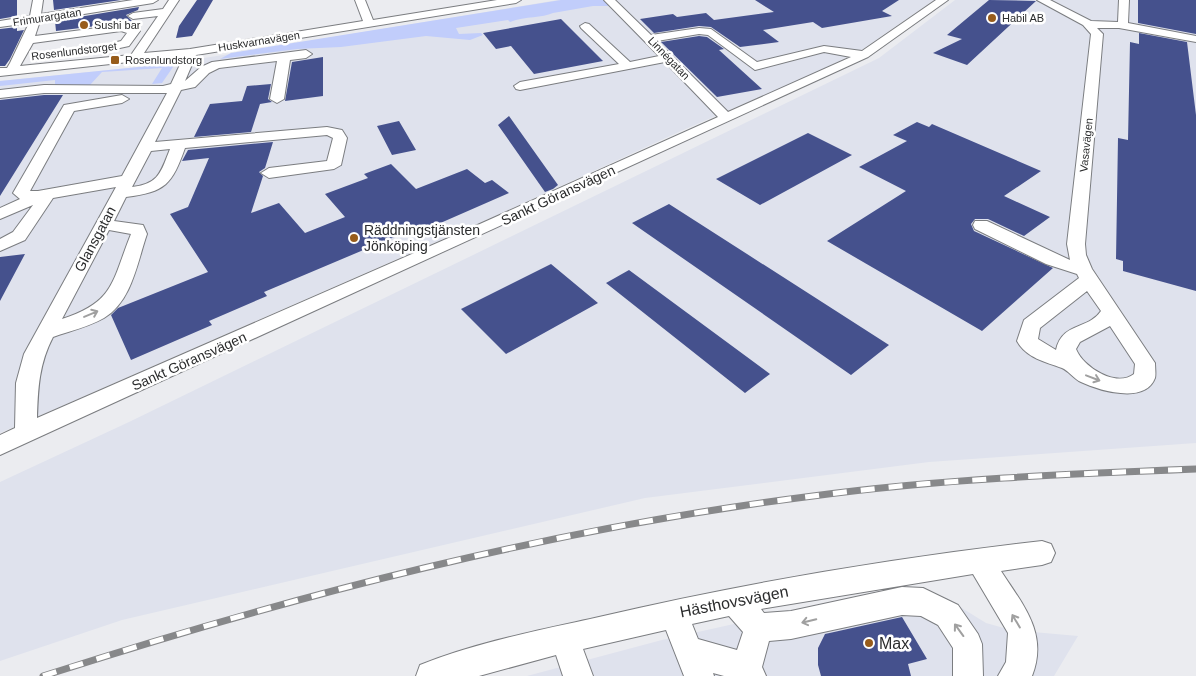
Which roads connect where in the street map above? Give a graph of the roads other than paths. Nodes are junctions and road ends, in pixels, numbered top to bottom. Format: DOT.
graph roads {
  1 [pos="38,0"];
  2 [pos="153,0"];
  3 [pos="174,0"];
  4 [pos="360,0"];
  5 [pos="516,0"];
  6 [pos="609,0"];
  7 [pos="943,0"];
  8 [pos="1042,0"];
  9 [pos="1124,0"];
  10 [pos="166,12"];
  11 [pos="36,20"];
  12 [pos="0,24"];
  13 [pos="369,24"];
  14 [pos="1088,24"];
  15 [pos="60,26"];
  16 [pos="585,26"];
  17 [pos="1123,26"];
  18 [pos="650,39"];
  19 [pos="1196,39"];
  20 [pos="28,40"];
  21 [pos="86,51"];
  22 [pos="190,52"];
  23 [pos="306,54"];
  24 [pos="864,55"];
  25 [pos="284,57"];
  26 [pos="135,58"];
  27 [pos="669,58"];
  28 [pos="628,66"];
  29 [pos="5,71"];
  30 [pos="520,86"];
  31 [pos="169,89"];
  32 [pos="0,94"];
  33 [pos="277,98"];
  34 [pos="727,118"];
  35 [pos="179,144"];
  36 [pos="145,147"];
  37 [pos="269,173"];
  38 [pos="124,186"];
  39 [pos="43,195"];
  40 [pos="0,214"];
  41 [pos="103,224"];
  42 [pos="981,225"];
  43 [pos="0,246"];
  44 [pos="1086,275"];
  45 [pos="1110,312"];
  46 [pos="46,332"];
  47 [pos="1071,363"];
  48 [pos="26,434"];
  49 [pos="0,446"];
  50 [pos="1042,553"];
  51 [pos="979,560"];
  52 [pos="735,601"];
  53 [pos="673,613"];
  54 [pos="758,628"];
  55 [pos="565,639"];
  56 [pos="694,664"];
  57 [pos="749,672"];
  58 [pos="431,676"];
  59 [pos="578,676"];
  60 [pos="968,676"];
  61 [pos="1013,676"];
  1 -- 11 [label="street"];
  2 -- 11 [label="street, Frimurargatan"];
  3 -- 10 [label="street"];
  4 -- 13 [label="street"];
  5 -- 13 [label="street, Huskvarnavägen"];
  6 -- 18 [label="street, Linnégatan"];
  7 -- 24 [label="street, Sankt Göransvägen"];
  8 -- 14 [label="street"];
  9 -- 17 [label="street"];
  10 -- 15 [label="street"];
  10 -- 26 [label="street"];
  11 -- 12 [label="street, Frimurargatan"];
  11 -- 20 [label="street"];
  13 -- 22 [label="street, Huskvarnavägen"];
  14 -- 17 [label="street"];
  14 -- 44 [label="street, Vasavägen"];
  16 -- 28 [label="street"];
  17 -- 19 [label="street"];
  18 -- 24 [label="street"];
  18 -- 27 [label="street, Linnégatan"];
  20 -- 21 [label="street, Rosenlundstorget"];
  20 -- 29 [label="street"];
  22 -- 26 [label="street, Huskvarnavägen"];
  22 -- 31 [label="street, Glansgatan"];
  23 -- 25 [label="street"];
  24 -- 34 [label="street, Sankt Göransvägen"];
  25 -- 31 [label="street"];
  25 -- 33 [label="street"];
  26 -- 29 [label="street, Huskvarnavägen"];
  27 -- 28 [label="street"];
  27 -- 34 [label="street, Linnégatan"];
  28 -- 30 [label="street"];
  31 -- 32 [label="street"];
  31 -- 36 [label="street, Glansgatan"];
  31 -- 39 [label="street"];
  34 -- 48 [label="street, Sankt Göransvägen"];
  35 -- 36 [label="street"];
  35 -- 37 [label="street"];
  35 -- 38 [label="street"];
  36 -- 38 [label="street, Glansgatan"];
  38 -- 39 [label="street"];
  38 -- 41 [label="street, Glansgatan"];
  39 -- 40 [label="street"];
  39 -- 43 [label="street"];
  41 -- 46 [label="street, Glansgatan"];
  46 -- 41 [label="street, one-way"];
  42 -- 44 [label="street"];
  44 -- 45 [label="street, Vasavägen"];
  44 -- 47 [label="street"];
  45 -- 47 [label="street"];
  47 -- 45 [label="street, Vasavägen, one-way"];
  46 -- 48 [label="street, Glansgatan"];
  48 -- 49 [label="street, Sankt Göransvägen"];
  50 -- 51 [label="street, Hästhovsvägen"];
  51 -- 52 [label="street, Hästhovsvägen"];
  61 -- 51 [label="street, one-way"];
  52 -- 53 [label="street, Hästhovsvägen"];
  52 -- 54 [label="street"];
  53 -- 55 [label="street, Hästhovsvägen"];
  53 -- 56 [label="street"];
  54 -- 57 [label="street"];
  60 -- 54 [label="street, one-way"];
  55 -- 58 [label="street, Hästhovsvägen"];
  55 -- 59 [label="street"];
  56 -- 57 [label="street"];
}
